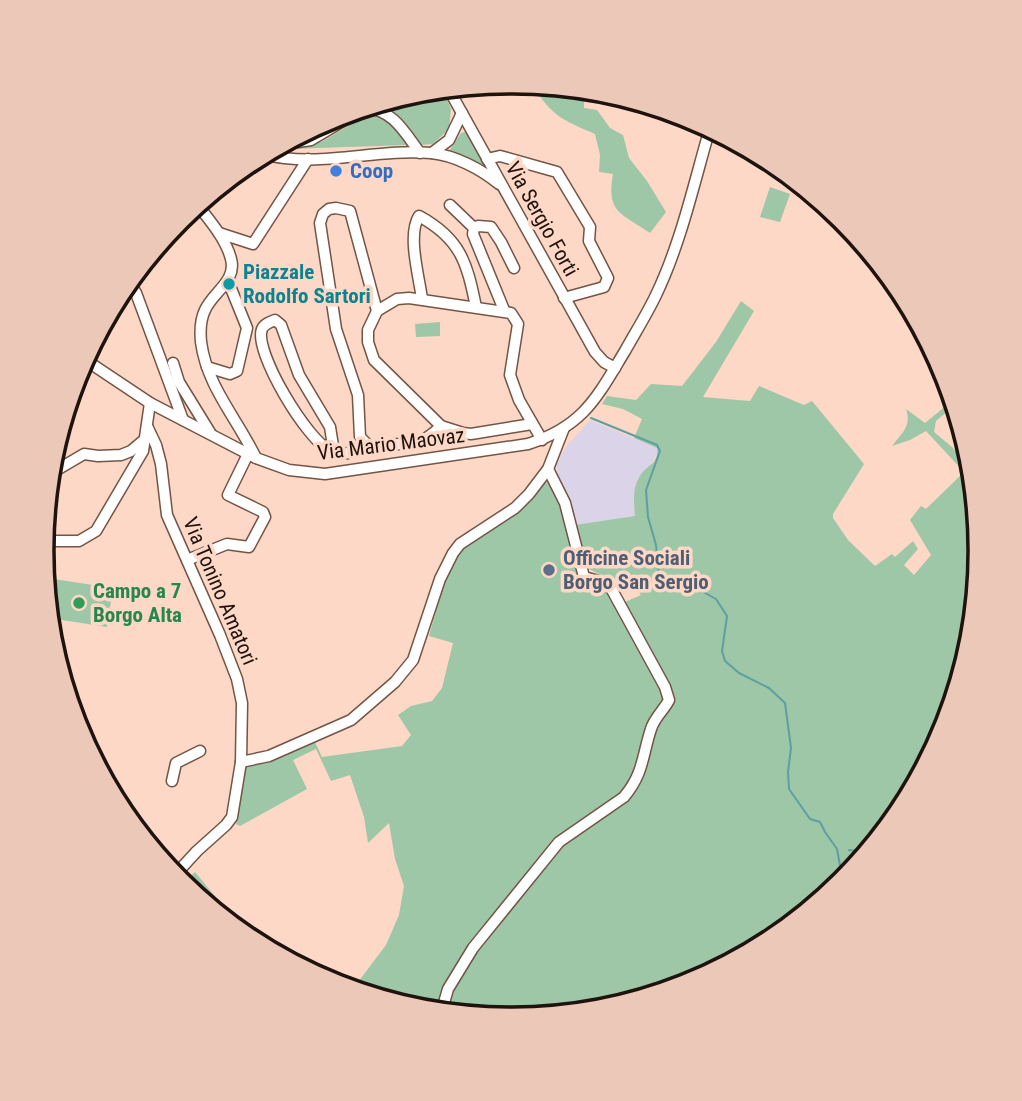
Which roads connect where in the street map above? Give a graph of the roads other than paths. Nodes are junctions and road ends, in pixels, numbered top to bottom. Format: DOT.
graph roads {
  1 [pos="453,98"];
  2 [pos="385,112"];
  3 [pos="462,113"];
  4 [pos="707,138"];
  5 [pos="420,153"];
  6 [pos="432,153"];
  7 [pos="279,157"];
  8 [pos="308,159"];
  9 [pos="487,159"];
  10 [pos="504,189"];
  11 [pos="450,205"];
  12 [pos="204,213"];
  13 [pos="474,228"];
  14 [pos="219,233"];
  15 [pos="480,251"];
  16 [pos="461,256"];
  17 [pos="514,268"];
  18 [pos="228,281"];
  19 [pos="135,291"];
  20 [pos="564,298"];
  21 [pos="422,299"];
  22 [pos="476,307"];
  23 [pos="504,310"];
  24 [pos="377,311"];
  25 [pos="173,363"];
  26 [pos="94,365"];
  27 [pos="206,367"];
  28 [pos="615,368"];
  29 [pos="150,403"];
  30 [pos="183,420"];
  31 [pos="532,424"];
  32 [pos="147,426"];
  33 [pos="441,426"];
  34 [pos="564,428"];
  35 [pos="211,435"];
  36 [pos="144,440"];
  37 [pos="542,440"];
  38 [pos="369,446"];
  39 [pos="334,452"];
  40 [pos="252,456"];
  41 [pos="62,467"];
  42 [pos="548,469"];
  43 [pos="54,541"];
  44 [pos="187,560"];
  45 [pos="201,751"];
  46 [pos="241,762"];
  47 [pos="173,781"];
  48 [pos="182,867"];
  49 [pos="444,1002"];
  1 -- 3 [label="street, Via Sergio Forti"];
  2 -- 5 [label="street"];
  3 -- 6 [label="street"];
  3 -- 9 [label="street, Via Sergio Forti"];
  4 -- 28 [label="street, Via Mario Maovaz"];
  5 -- 6 [label="street"];
  5 -- 8 [label="street"];
  6 -- 10 [label="street"];
  7 -- 8 [label="street"];
  8 -- 14 [label="street"];
  9 -- 10 [label="street, Via Sergio Forti"];
  9 -- 20 [label="street, Via Sergio Forti"];
  10 -- 20 [label="street, Via Sergio Forti"];
  11 -- 13 [label="street"];
  12 -- 14 [label="street"];
  13 -- 15 [label="street"];
  13 -- 17 [label="street"];
  14 -- 18 [label="street"];
  15 -- 16 [label="street"];
  15 -- 23 [label="street"];
  16 -- 21 [label="street"];
  16 -- 22 [label="street"];
  18 -- 27 [label="street"];
  18 -- 27 [label="street"];
  19 -- 30 [label="street"];
  20 -- 28 [label="street, Via Sergio Forti"];
  21 -- 22 [label="street"];
  21 -- 24 [label="street"];
  22 -- 23 [label="street"];
  23 -- 31 [label="street"];
  24 -- 33 [label="street"];
  24 -- 38 [label="street"];
  25 -- 35 [label="street"];
  26 -- 29 [label="street, Via Mario Maovaz"];
  27 -- 40 [label="street"];
  28 -- 34 [label="street, Via Mario Maovaz"];
  29 -- 30 [label="street, Via Mario Maovaz"];
  29 -- 32 [label="street"];
  30 -- 35 [label="street, Via Mario Maovaz"];
  31 -- 33 [label="street"];
  31 -- 37 [label="street"];
  32 -- 36 [label="street"];
  32 -- 44 [label="street, Via Tonino Amatori"];
  33 -- 38 [label="street"];
  34 -- 37 [label="street, Via Mario Maovaz"];
  34 -- 42 [label="street"];
  35 -- 40 [label="street, Via Mario Maovaz"];
  36 -- 41 [label="street"];
  36 -- 43 [label="street"];
  37 -- 40 [label="street, Via Mario Maovaz"];
  38 -- 39 [label="street"];
  39 -- 39 [label="street"];
  40 -- 44 [label="street"];
  42 -- 46 [label="street"];
  42 -- 49 [label="street"];
  44 -- 46 [label="street, Via Tonino Amatori"];
  45 -- 47 [label="street"];
  46 -- 48 [label="street, Via Tonino Amatori"];
}
